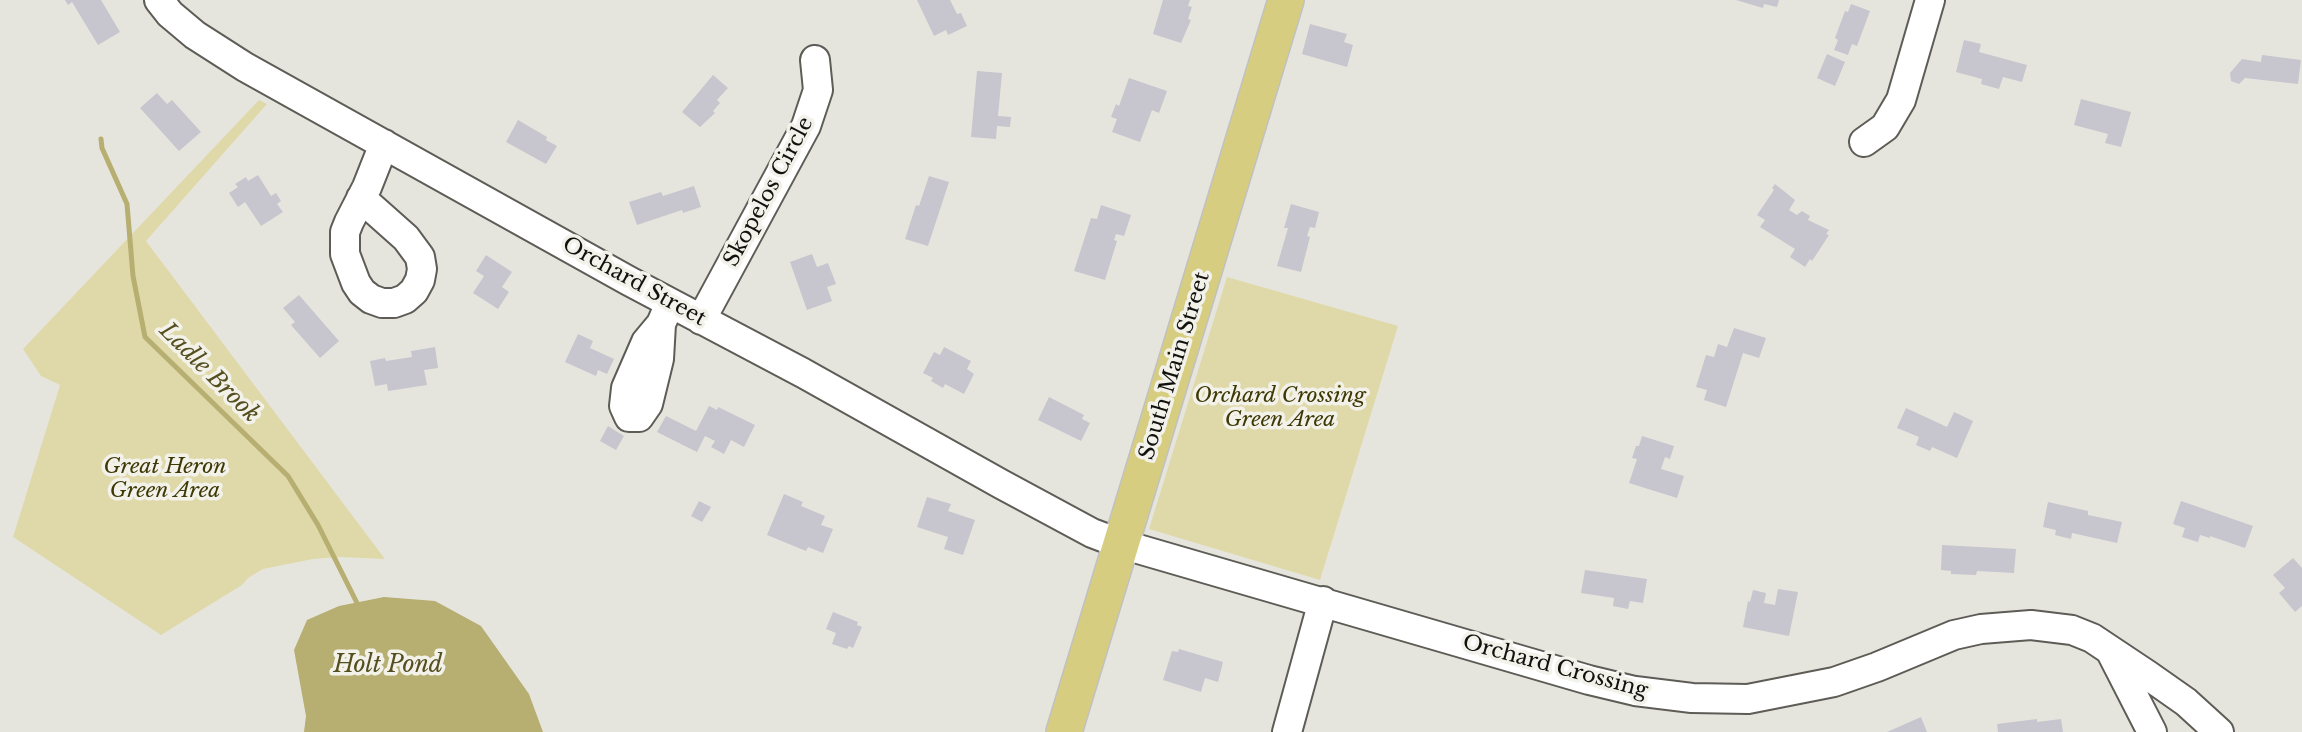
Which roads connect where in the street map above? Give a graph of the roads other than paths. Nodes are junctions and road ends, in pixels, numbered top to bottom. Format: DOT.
graph roads {
  1 [pos="159,0"];
  2 [pos="1286,0"];
  3 [pos="1930,0"];
  4 [pos="815,60"];
  5 [pos="1864,142"];
  6 [pos="384,144"];
  7 [pos="361,198"];
  8 [pos="701,320"];
  9 [pos="1121,544"];
  10 [pos="1323,601"];
  11 [pos="2110,652"];
  12 [pos="1064,732"];
  13 [pos="1287,732"];
  14 [pos="2152,732"];
  15 [pos="2219,732"];
  1 -- 6 [label="street, Orchard Street"];
  2 -- 9 [label="main road, South Main Street"];
  3 -- 5 [label="street"];
  4 -- 8 [label="street, Skopelos Circle"];
  6 -- 7 [label="street"];
  6 -- 8 [label="street, Orchard Street"];
  8 -- 9 [label="street, Orchard Street"];
  9 -- 10 [label="street, Orchard Crossing"];
  9 -- 12 [label="main road, South Main Street"];
  10 -- 11 [label="street, Orchard Crossing"];
  10 -- 13 [label="street"];
  11 -- 14 [label="street"];
  11 -- 15 [label="street, Orchard Crossing"];
}
